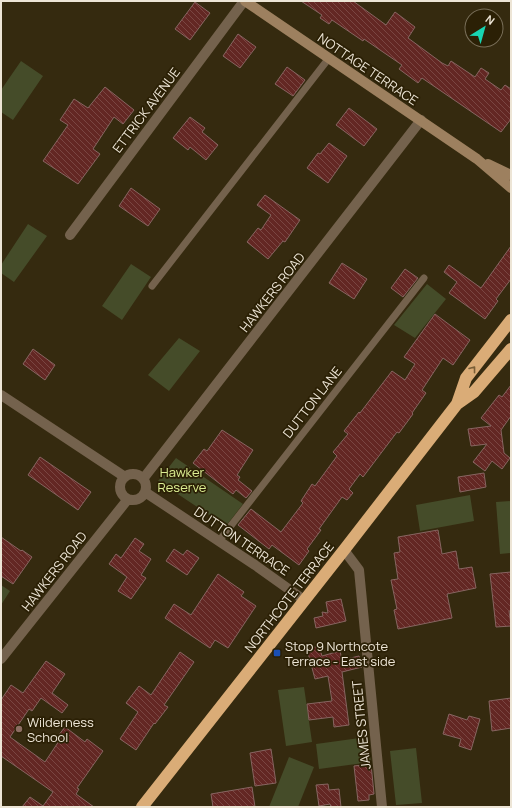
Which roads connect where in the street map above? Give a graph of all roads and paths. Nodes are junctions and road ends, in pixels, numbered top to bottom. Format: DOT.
graph roads {
  1 [pos="244,1"];
  2 [pos="329,58"];
  3 [pos="421,120"];
  4 [pos="477,159"];
  5 [pos="511,175"];
  6 [pos="511,188"];
  7 [pos="70,235"];
  8 [pos="424,278"];
  9 [pos="152,286"];
  10 [pos="511,320"];
  11 [pos="511,349"];
  12 [pos="1,395"];
  13 [pos="457,404"];
  14 [pos="125,477"];
  15 [pos="143,479"];
  16 [pos="145,492"];
  17 [pos="128,499"];
  18 [pos="219,541"];
  19 [pos="344,550"];
  20 [pos="304,600"];
  21 [pos="1,659"];
  22 [pos="142,807"];
  23 [pos="382,807"];
  1 -- 2 [label="main road, NOTTAGE TERRACE"];
  1 -- 7 [label="street, ETTRICK AVENUE"];
  2 -- 3 [label="main road, NOTTAGE TERRACE"];
  2 -- 9 [label="lane"];
  3 -- 4 [label="main road, NOTTAGE TERRACE"];
  3 -- 15 [label="street, HAWKERS ROAD"];
  4 -- 5 [label="main road, NOTTAGE TERRACE"];
  4 -- 6 [label="main road, NOTTAGE TERRACE"];
  8 -- 18 [label="lane, DUTTON LANE"];
  13 -- 10 [label="highway, NORTHCOTE TERRACE, one-way"];
  11 -- 13 [label="highway, NORTHCOTE TERRACE"];
  12 -- 14 [label="street"];
  13 -- 19 [label="highway, NORTHCOTE TERRACE"];
  14 -- 15 [label="street"];
  14 -- 17 [label="street"];
  15 -- 16 [label="street"];
  16 -- 17 [label="street"];
  16 -- 18 [label="street, DUTTON TERRACE"];
  17 -- 21 [label="street, HAWKERS ROAD"];
  18 -- 20 [label="street, DUTTON TERRACE"];
  19 -- 20 [label="highway, NORTHCOTE TERRACE"];
  19 -- 23 [label="street, JAMES STREET"];
  20 -- 22 [label="highway, NORTHCOTE TERRACE"];
}
